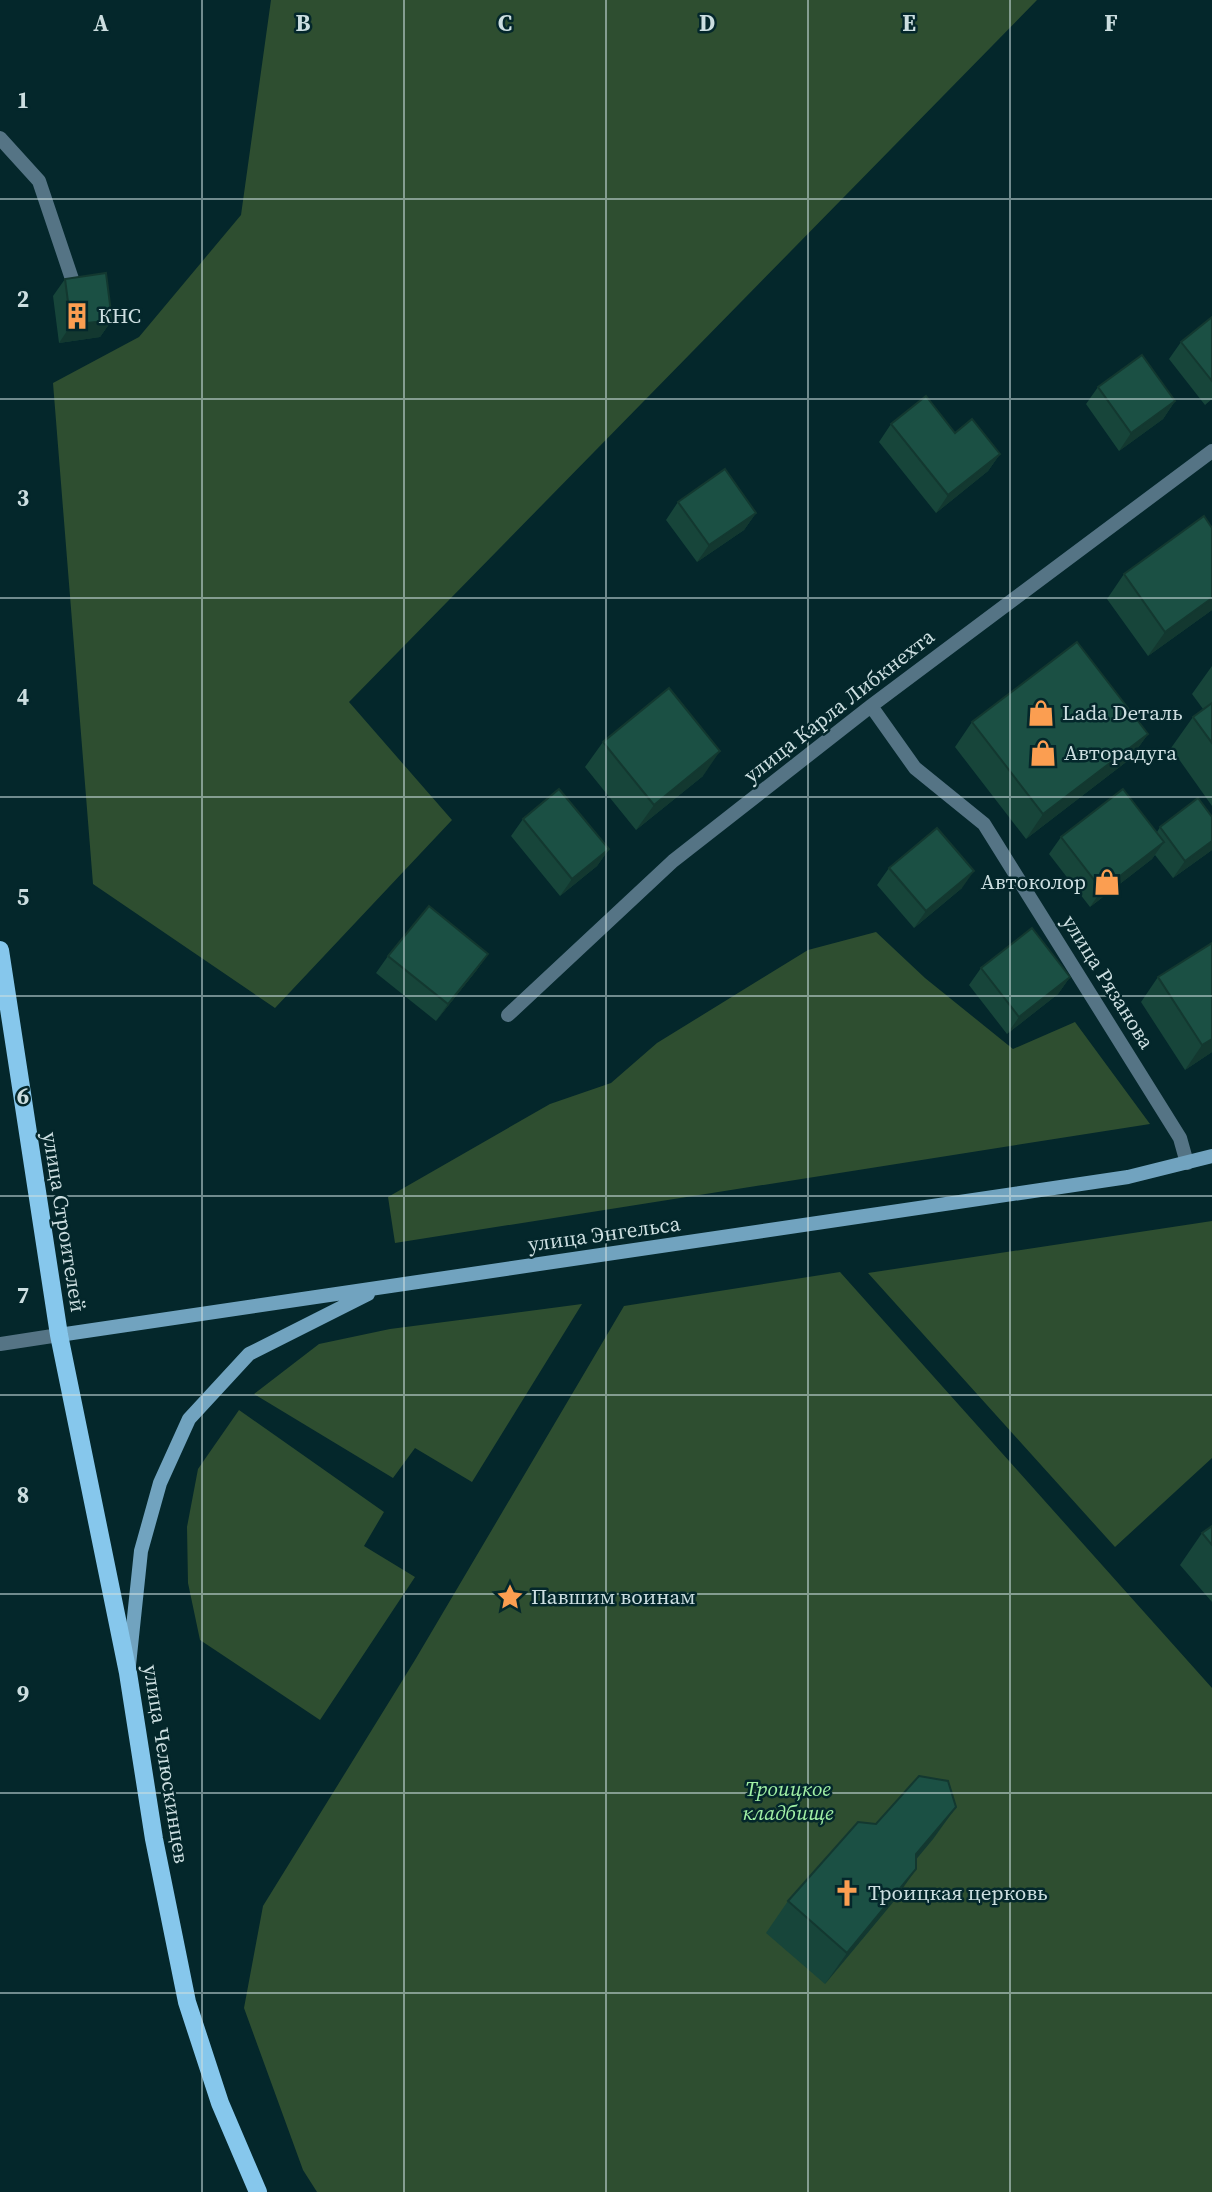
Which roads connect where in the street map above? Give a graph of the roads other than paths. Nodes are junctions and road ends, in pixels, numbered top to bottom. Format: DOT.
graph roads {
  1 [pos="0,138"];
  2 [pos="72,279"];
  3 [pos="1212,451"];
  4 [pos="871,706"];
  5 [pos="0,950"];
  6 [pos="508,1015"];
  7 [pos="1212,1156"];
  8 [pos="1187,1163"];
  9 [pos="378,1288"];
  10 [pos="59,1335"];
  11 [pos="0,1344"];
  12 [pos="128,1673"];
  13 [pos="258,2192"];
  1 -- 2 [label="street"];
  3 -- 4 [label="street, улица Карла Либкнехта"];
  4 -- 6 [label="street, улица Карла Либкнехта"];
  4 -- 8 [label="street, улица Рязанова"];
  5 -- 10 [label="main road, улица Строителей"];
  7 -- 8 [label="main road, улица Энгельса"];
  8 -- 9 [label="main road, улица Энгельса"];
  9 -- 10 [label="main road, улица Энгельса"];
  9 -- 12 [label="main road"];
  10 -- 11 [label="street, улица Энгельса"];
  10 -- 12 [label="main road, улица Челюскинцев"];
  12 -- 13 [label="main road, улица Челюскинцев"];
}
